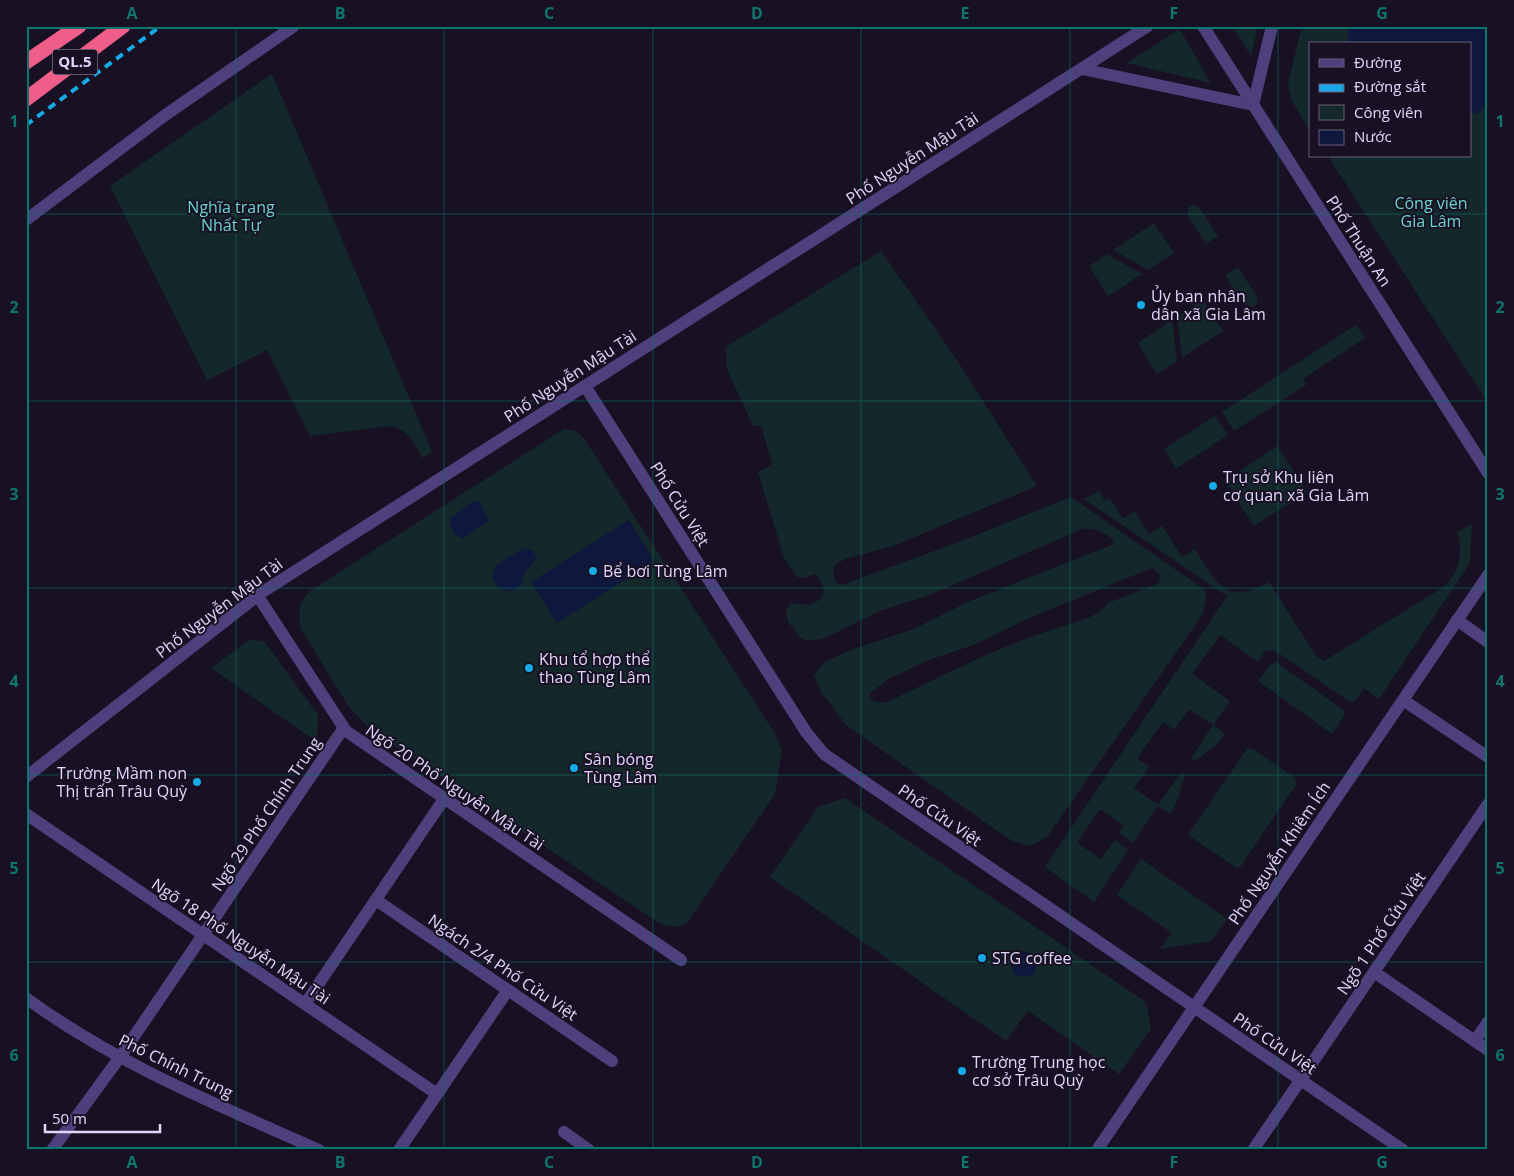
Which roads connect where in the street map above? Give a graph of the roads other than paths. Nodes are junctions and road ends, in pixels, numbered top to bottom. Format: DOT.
graph roads {
  1 [pos="79,26"];
  2 [pos="123,26"];
  3 [pos="294,26"];
  4 [pos="1148,26"];
  5 [pos="1203,26"];
  6 [pos="1272,26"];
  7 [pos="26,62"];
  8 [pos="1082,69"];
  9 [pos="26,99"];
  10 [pos="1253,105"];
  11 [pos="26,220"];
  12 [pos="585,386"];
  13 [pos="1488,473"];
  14 [pos="1488,575"];
  15 [pos="258,595"];
  16 [pos="1457,620"];
  17 [pos="1488,642"];
  18 [pos="1403,700"];
  19 [pos="343,729"];
  20 [pos="1488,758"];
  21 [pos="26,777"];
  22 [pos="444,799"];
  23 [pos="1488,804"];
  24 [pos="26,814"];
  25 [pos="376,900"];
  26 [pos="203,935"];
  27 [pos="681,960"];
  28 [pos="1374,972"];
  29 [pos="508,990"];
  30 [pos="26,998"];
  31 [pos="305,1004"];
  32 [pos="1194,1007"];
  33 [pos="1488,1022"];
  34 [pos="1475,1041"];
  35 [pos="1488,1050"];
  36 [pos="612,1061"];
  37 [pos="117,1062"];
  38 [pos="1300,1080"];
  39 [pos="437,1094"];
  40 [pos="564,1132"];
  41 [pos="52,1150"];
  42 [pos="320,1150"];
  43 [pos="399,1150"];
  44 [pos="589,1150"];
  45 [pos="1097,1150"];
  46 [pos="1253,1150"];
  47 [pos="1402,1150"];
  1 -- 7 [label="highway, QL.5"];
  2 -- 9 [label="highway, QL.5"];
  3 -- 11 [label="street"];
  4 -- 8 [label="street, Phố Nguyễn Mậu Tài"];
  5 -- 10 [label="street, Phố Thuận An"];
  6 -- 10 [label="street"];
  8 -- 10 [label="street"];
  8 -- 12 [label="street, Phố Nguyễn Mậu Tài"];
  10 -- 13 [label="street, Phố Thuận An"];
  12 -- 15 [label="street, Phố Nguyễn Mậu Tài"];
  12 -- 32 [label="street, Phố Cửu Việt"];
  14 -- 16 [label="street, Phố Nguyễn Khiêm Ích"];
  15 -- 19 [label="street, Ngõ 20 Phố Nguyễn Mậu Tài"];
  15 -- 21 [label="street, Phố Nguyễn Mậu Tài"];
  16 -- 17 [label="street"];
  16 -- 18 [label="street, Phố Nguyễn Khiêm Ích"];
  18 -- 20 [label="street"];
  18 -- 32 [label="street, Phố Nguyễn Khiêm Ích"];
  19 -- 22 [label="street, Ngõ 20 Phố Nguyễn Mậu Tài"];
  19 -- 26 [label="street, Ngõ 29 Phố Chính Trung"];
  22 -- 25 [label="street"];
  22 -- 27 [label="street, Ngõ 20 Phố Nguyễn Mậu Tài"];
  23 -- 28 [label="street, Ngõ 1 Phố Cửu Việt"];
  24 -- 26 [label="street, Ngõ 18 Phố Nguyễn Mậu Tài"];
  25 -- 29 [label="street, Ngách 2/4 Phố Cửu Việt"];
  25 -- 31 [label="street"];
  26 -- 31 [label="street, Ngõ 18 Phố Nguyễn Mậu Tài"];
  26 -- 37 [label="street, Ngõ 29 Phố Chính Trung"];
  28 -- 34 [label="street"];
  28 -- 38 [label="street, Ngõ 1 Phố Cửu Việt"];
  29 -- 36 [label="street, Ngách 2/4 Phố Cửu Việt"];
  29 -- 39 [label="street"];
  30 -- 37 [label="street, Phố Chính Trung"];
  31 -- 39 [label="street, Ngõ 18 Phố Nguyễn Mậu Tài"];
  32 -- 38 [label="street, Phố Cửu Việt"];
  32 -- 45 [label="street, Phố Nguyễn Khiêm Ích"];
  33 -- 34 [label="street"];
  34 -- 35 [label="street"];
  37 -- 41 [label="street, Ngõ 29 Phố Chính Trung"];
  37 -- 42 [label="street, Phố Chính Trung"];
  38 -- 46 [label="street, Ngõ 1 Phố Cửu Việt"];
  38 -- 47 [label="street, Phố Cửu Việt"];
  39 -- 43 [label="street"];
  40 -- 44 [label="street"];
}
